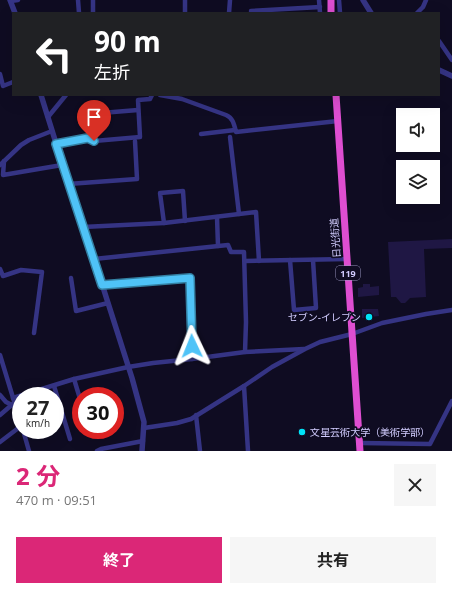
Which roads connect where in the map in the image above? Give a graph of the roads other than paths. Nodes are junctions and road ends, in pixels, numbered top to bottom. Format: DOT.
graph roads {
  1 [pos="18,0"];
  2 [pos="78,0"];
  3 [pos="93,0"];
  4 [pos="185,0"];
  5 [pos="230,0"];
  6 [pos="319,0"];
  7 [pos="330,0"];
  8 [pos="339,0"];
  9 [pos="363,0"];
  10 [pos="11,1"];
  11 [pos="426,1"];
  12 [pos="320,7"];
  13 [pos="251,11"];
  14 [pos="15,12"];
  15 [pos="79,12"];
  16 [pos="93,12"];
  17 [pos="185,12"];
  18 [pos="229,12"];
  19 [pos="257,12"];
  20 [pos="320,12"];
  21 [pos="331,12"];
  22 [pos="340,12"];
  23 [pos="370,12"];
  24 [pos="418,12"];
  25 [pos="440,42"];
  26 [pos="452,60"];
  27 [pos="440,70"];
  28 [pos="0,74"];
  29 [pos="452,76"];
  30 [pos="12,82"];
  31 [pos="41,96"];
  32 [pos="65,96"];
  33 [pos="152,96"];
  34 [pos="336,96"];
  35 [pos="179,97"];
  36 [pos="138,110"];
  37 [pos="88,114"];
  38 [pos="48,117"];
  39 [pos="338,121"];
  40 [pos="235,130"];
  41 [pos="52,131"];
  42 [pos="201,134"];
  43 [pos="230,137"];
  44 [pos="135,141"];
  45 [pos="56,144"];
  46 [pos="2,163"];
  47 [pos="62,165"];
  48 [pos="68,184"];
  49 [pos="239,214"];
  50 [pos="217,217"];
  51 [pos="185,221"];
  52 [pos="164,223"];
  53 [pos="83,227"];
  54 [pos="218,246"];
  55 [pos="94,259"];
  56 [pos="290,260"];
  57 [pos="313,260"];
  58 [pos="347,260"];
  59 [pos="245,261"];
  60 [pos="259,261"];
  61 [pos="0,269"];
  62 [pos="1,277"];
  63 [pos="71,278"];
  64 [pos="102,285"];
  65 [pos="108,303"];
  66 [pos="452,310"];
  67 [pos="34,333"];
  68 [pos="352,334"];
  69 [pos="305,349"];
  70 [pos="245,352"];
  71 [pos="0,355"];
  72 [pos="192,360"];
  73 [pos="128,367"];
  74 [pos="74,379"];
  75 [pos="54,386"];
  76 [pos="244,386"];
  77 [pos="76,387"];
  78 [pos="0,395"];
  79 [pos="12,398"];
  80 [pos="12,402"];
  81 [pos="452,402"];
  82 [pos="12,403"];
  83 [pos="0,415"];
  84 [pos="196,415"];
  85 [pos="144,428"];
  86 [pos="12,432"];
  87 [pos="26,439"];
  88 [pos="70,439"];
  89 [pos="143,441"];
  90 [pos="0,442"];
  91 [pos="360,443"];
  92 [pos="29,451"];
  93 [pos="97,451"];
  94 [pos="142,451"];
  95 [pos="200,451"];
  96 [pos="248,451"];
  97 [pos="360,451"];
  1 -- 10 [label="street"];
  2 -- 15 [label="street"];
  3 -- 16 [label="street"];
  4 -- 17 [label="street"];
  5 -- 18 [label="street"];
  6 -- 12 [label="street"];
  7 -- 21 [label="highway"];
  8 -- 22 [label="street"];
  9 -- 23 [label="street"];
  10 -- 14 [label="street"];
  11 -- 24 [label="street"];
  12 -- 19 [label="street"];
  12 -- 20 [label="street"];
  13 -- 19 [label="street"];
  25 -- 26 [label="street"];
  27 -- 29 [label="street"];
  28 -- 30 [label="street"];
  31 -- 38 [label="street"];
  32 -- 38 [label="street"];
  33 -- 36 [label="street"];
  34 -- 39 [label="highway, 日光街道 / 119"];
  35 -- 40 [label="street"];
  36 -- 37 [label="street"];
  36 -- 45 [label="street"];
  38 -- 41 [label="street"];
  39 -- 40 [label="street"];
  39 -- 58 [label="highway, 日光街道 / 119"];
  40 -- 42 [label="street"];
  41 -- 45 [label="street"];
  41 -- 46 [label="street"];
  43 -- 49 [label="street"];
  44 -- 48 [label="street"];
  45 -- 47 [label="street"];
  46 -- 47 [label="street"];
  47 -- 48 [label="street"];
  48 -- 53 [label="street"];
  49 -- 50 [label="street"];
  49 -- 60 [label="street"];
  50 -- 51 [label="street"];
  50 -- 54 [label="street"];
  51 -- 52 [label="street"];
  51 -- 52 [label="street"];
  52 -- 53 [label="street"];
  53 -- 55 [label="street"];
  54 -- 55 [label="street"];
  54 -- 59 [label="street"];
  55 -- 64 [label="street"];
  56 -- 57 [label="street"];
  56 -- 57 [label="street"];
  56 -- 60 [label="street"];
  57 -- 58 [label="street"];
  58 -- 68 [label="highway, 日光街道 / 119"];
  59 -- 60 [label="street"];
  59 -- 70 [label="street"];
  61 -- 62 [label="street"];
  62 -- 67 [label="street"];
  63 -- 65 [label="street"];
  64 -- 65 [label="street"];
  64 -- 72 [label="street"];
  65 -- 73 [label="street"];
  66 -- 68 [label="street"];
  68 -- 69 [label="street"];
  68 -- 91 [label="highway, 日光街道 / 119"];
  69 -- 70 [label="street"];
  69 -- 76 [label="street"];
  70 -- 72 [label="street"];
  71 -- 79 [label="street"];
  72 -- 73 [label="street"];
  73 -- 74 [label="street"];
  73 -- 85 [label="street"];
  74 -- 75 [label="street"];
  74 -- 77 [label="street"];
  75 -- 88 [label="street"];
  76 -- 84 [label="street"];
  76 -- 96 [label="street"];
  78 -- 80 [label="street"];
  81 -- 91 [label="street"];
  82 -- 83 [label="street"];
  84 -- 85 [label="street"];
  84 -- 95 [label="street"];
  85 -- 89 [label="street"];
  86 -- 90 [label="street"];
  87 -- 92 [label="street"];
  89 -- 93 [label="street"];
  89 -- 94 [label="street"];
  91 -- 97 [label="highway, 日光街道 / 119"];
}
